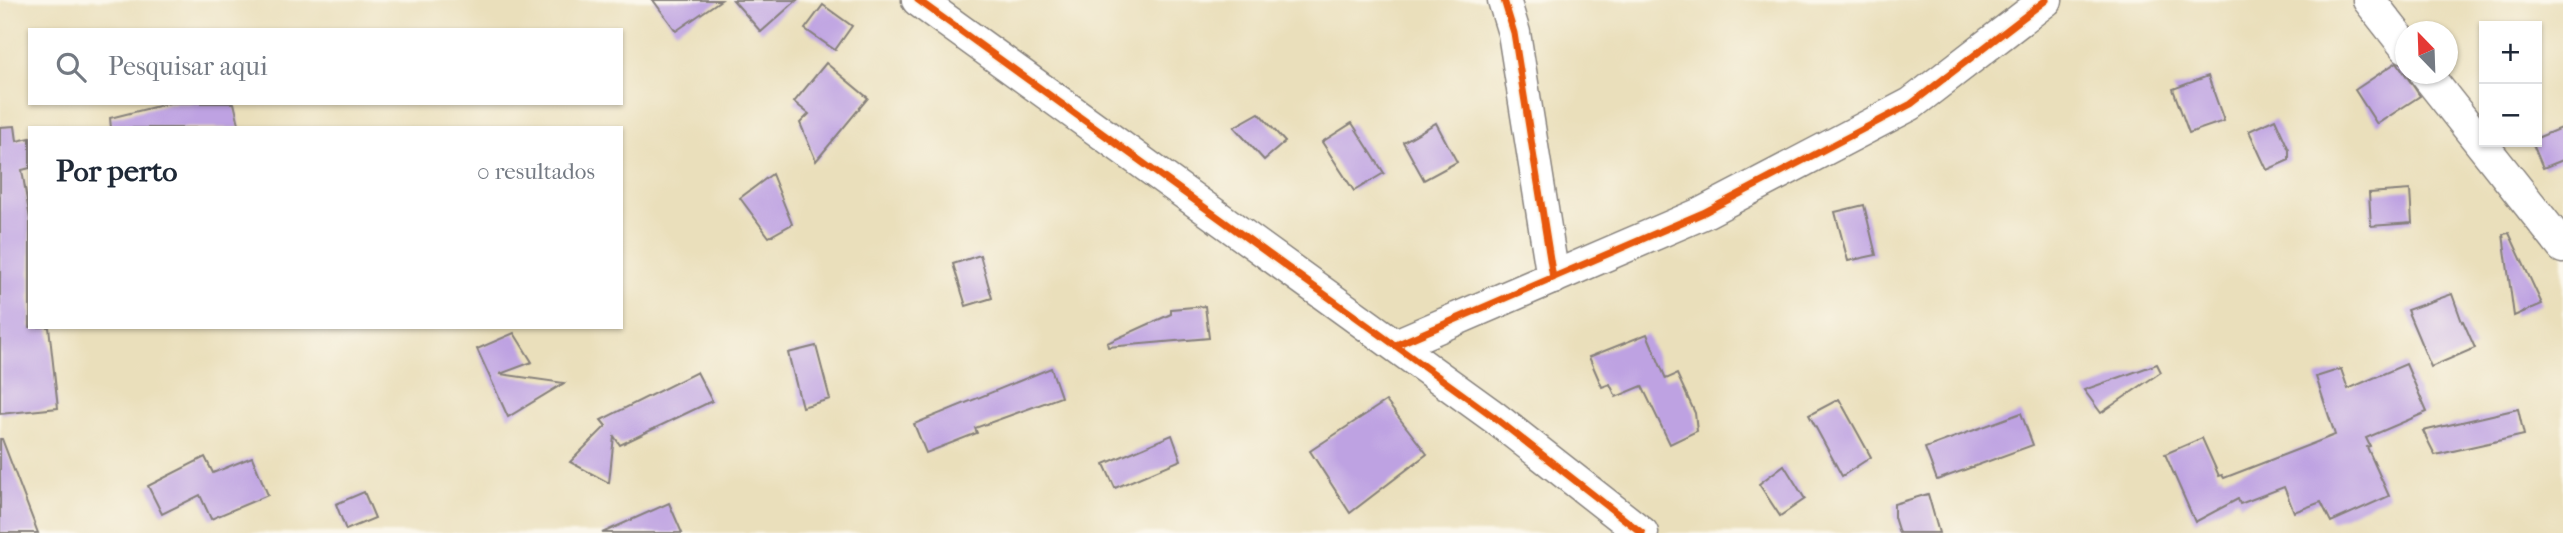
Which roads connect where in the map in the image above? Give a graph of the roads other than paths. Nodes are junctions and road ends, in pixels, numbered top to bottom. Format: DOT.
graph roads {
  1 [pos="918,0"];
  2 [pos="1504,0"];
  3 [pos="2046,0"];
  4 [pos="2369,0"];
  5 [pos="2395,33"];
  6 [pos="2434,84"];
  7 [pos="2563,247"];
  8 [pos="1553,278"];
  9 [pos="1396,345"];
  10 [pos="1642,533"];
  1 -- 9 [label="street"];
  2 -- 8 [label="street"];
  3 -- 8 [label="street"];
  4 -- 5 [label="street"];
  6 -- 7 [label="street"];
  8 -- 9 [label="street"];
  9 -- 10 [label="street"];
}
